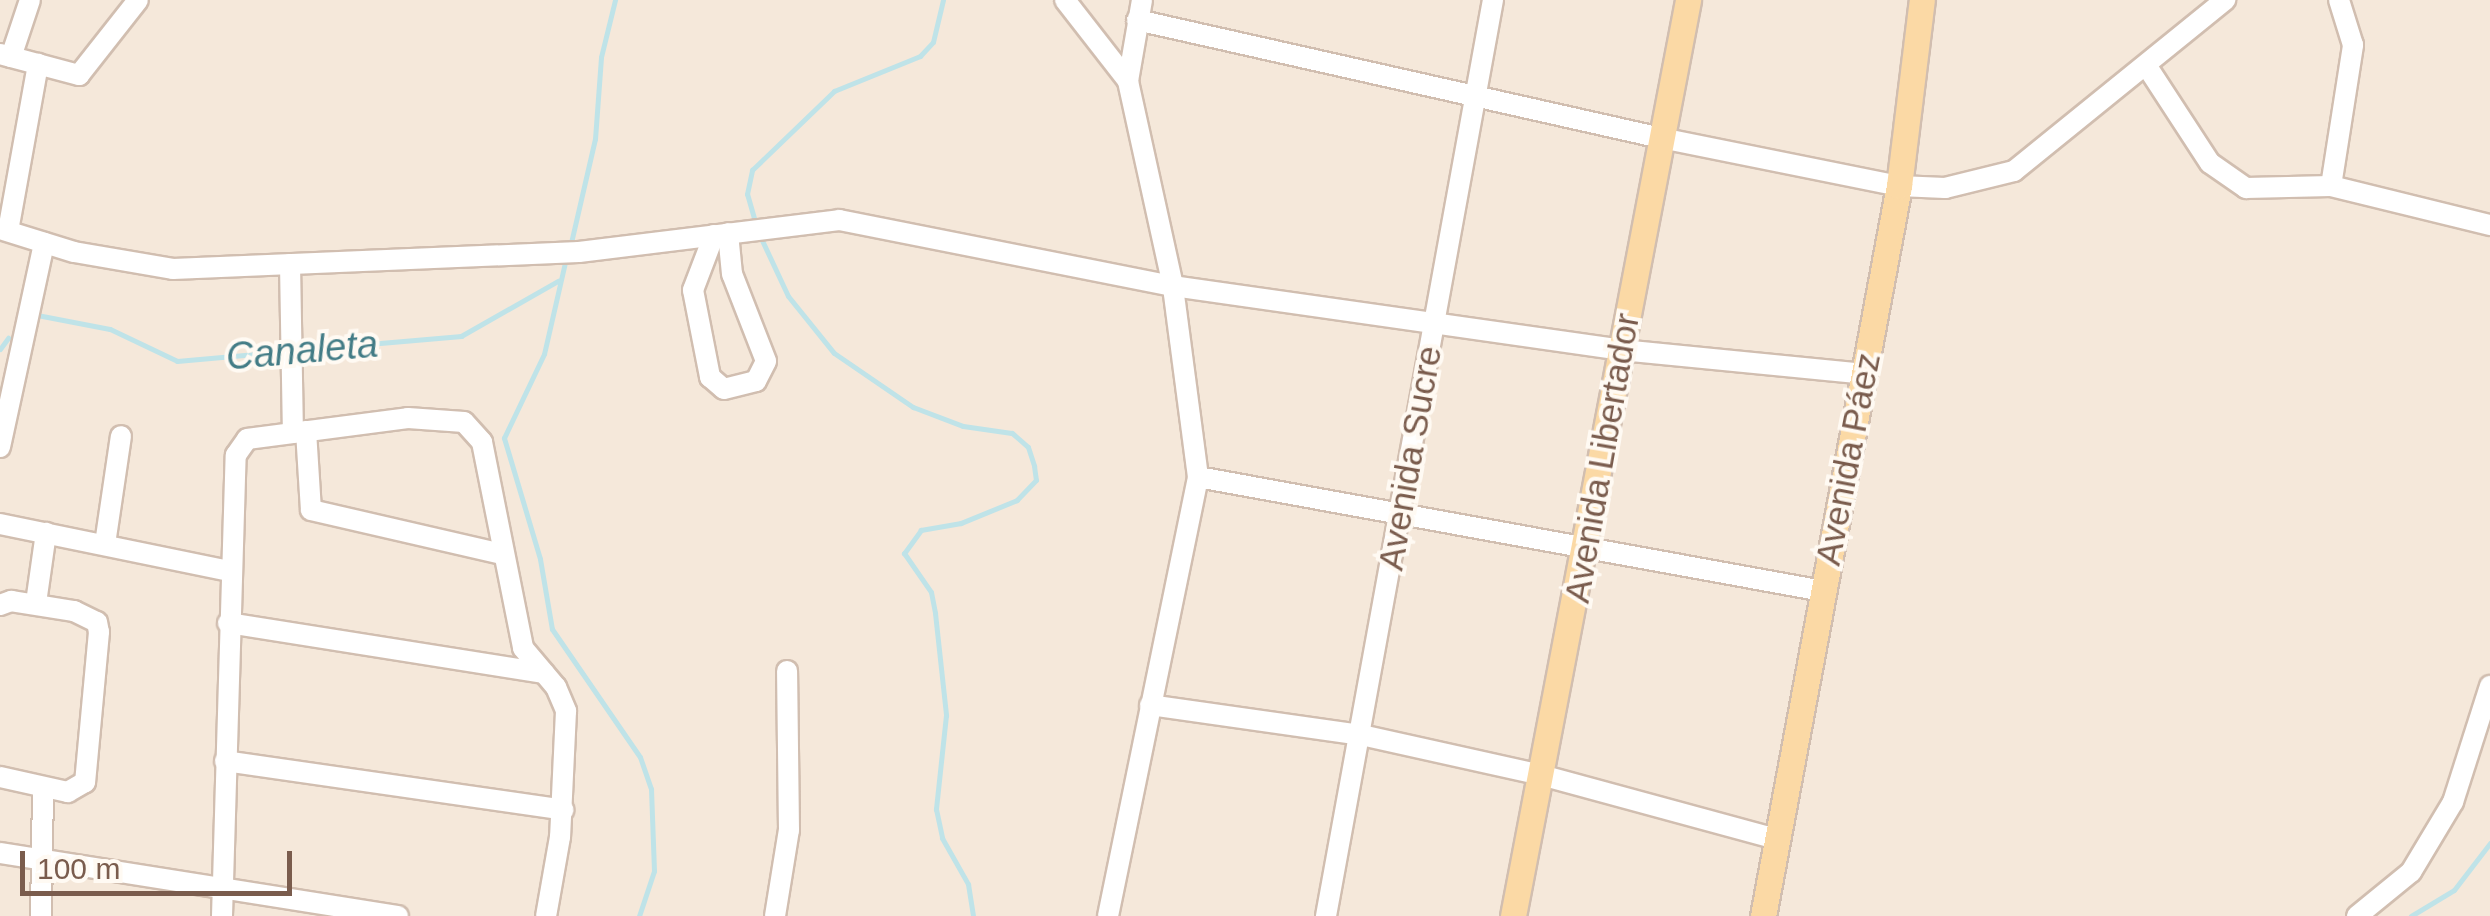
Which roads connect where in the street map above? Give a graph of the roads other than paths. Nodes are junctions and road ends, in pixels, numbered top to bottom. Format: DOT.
graph roads {
  1 [pos="30,0"];
  2 [pos="138,0"];
  3 [pos="1066,0"];
  4 [pos="1493,0"];
  5 [pos="1688,0"];
  6 [pos="1922,0"];
  7 [pos="2225,0"];
  8 [pos="2339,0"];
  9 [pos="1140,10"];
  10 [pos="6,56"];
  11 [pos="38,64"];
  12 [pos="2146,66"];
  13 [pos="1128,82"];
  14 [pos="1476,93"];
  15 [pos="1662,138"];
  16 [pos="1899,186"];
  17 [pos="2331,186"];
  18 [pos="2490,224"];
  19 [pos="4,230"];
  20 [pos="739,232"];
  21 [pos="44,243"];
  22 [pos="290,264"];
  23 [pos="1173,286"];
  24 [pos="1434,324"];
  25 [pos="1621,350"];
  26 [pos="1865,374"];
  27 [pos="300,432"];
  28 [pos="121,436"];
  29 [pos="0,447"];
  30 [pos="1198,478"];
  31 [pos="1400,514"];
  32 [pos="0,524"];
  33 [pos="46,533"];
  34 [pos="105,544"];
  35 [pos="1587,546"];
  36 [pos="502,554"];
  37 [pos="229,570"];
  38 [pos="1823,591"];
  39 [pos="36,602"];
  40 [pos="0,605"];
  41 [pos="228,623"];
  42 [pos="788,670"];
  43 [pos="544,673"];
  44 [pos="2490,686"];
  45 [pos="1150,705"];
  46 [pos="1361,735"];
  47 [pos="226,762"];
  48 [pos="1542,774"];
  49 [pos="0,777"];
  50 [pos="43,790"];
  51 [pos="563,810"];
  52 [pos="1776,839"];
  53 [pos="0,854"];
  54 [pos="42,862"];
  55 [pos="222,887"];
  56 [pos="41,916"];
  57 [pos="222,916"];
  58 [pos="398,916"];
  59 [pos="546,916"];
  60 [pos="775,916"];
  61 [pos="1108,916"];
  62 [pos="1326,916"];
  63 [pos="1513,916"];
  64 [pos="1762,916"];
  65 [pos="2357,916"];
  1 -- 10 [label="street"];
  2 -- 11 [label="street"];
  3 -- 13 [label="street"];
  4 -- 14 [label="street, Avenida Sucre"];
  5 -- 15 [label="main road, Avenida Libertador"];
  6 -- 16 [label="main road, Avenida Páez"];
  7 -- 12 [label="street"];
  8 -- 17 [label="street"];
  9 -- 13 [label="street"];
  9 -- 14 [label="street"];
  10 -- 11 [label="street"];
  11 -- 19 [label="street"];
  12 -- 16 [label="street"];
  12 -- 17 [label="street"];
  13 -- 23 [label="street"];
  14 -- 15 [label="street"];
  14 -- 24 [label="street, Avenida Sucre"];
  15 -- 16 [label="street"];
  15 -- 25 [label="main road, Avenida Libertador"];
  16 -- 26 [label="main road, Avenida Páez"];
  17 -- 18 [label="street"];
  19 -- 21 [label="street"];
  20 -- 20 [label="street"];
  20 -- 22 [label="street"];
  20 -- 23 [label="street"];
  21 -- 22 [label="street"];
  21 -- 29 [label="street"];
  22 -- 27 [label="street"];
  23 -- 24 [label="street"];
  23 -- 30 [label="street"];
  24 -- 25 [label="street"];
  24 -- 31 [label="street, Avenida Sucre"];
  25 -- 26 [label="street"];
  25 -- 35 [label="main road, Avenida Libertador"];
  26 -- 38 [label="main road, Avenida Páez"];
  27 -- 36 [label="street"];
  27 -- 36 [label="street"];
  27 -- 37 [label="street"];
  28 -- 34 [label="street"];
  30 -- 31 [label="street"];
  30 -- 45 [label="street"];
  31 -- 35 [label="street"];
  31 -- 46 [label="street, Avenida Sucre"];
  32 -- 33 [label="street"];
  33 -- 34 [label="street"];
  33 -- 39 [label="street"];
  34 -- 37 [label="street"];
  35 -- 38 [label="street"];
  35 -- 48 [label="main road, Avenida Libertador"];
  36 -- 43 [label="street"];
  37 -- 41 [label="street"];
  38 -- 52 [label="main road, Avenida Páez"];
  39 -- 40 [label="street"];
  39 -- 50 [label="street"];
  41 -- 43 [label="street"];
  41 -- 47 [label="street"];
  42 -- 60 [label="street"];
  43 -- 51 [label="street"];
  44 -- 65 [label="street"];
  45 -- 46 [label="street"];
  45 -- 61 [label="street"];
  46 -- 48 [label="street"];
  46 -- 62 [label="street, Avenida Sucre"];
  47 -- 51 [label="street"];
  47 -- 55 [label="street"];
  48 -- 52 [label="street"];
  48 -- 63 [label="main road, Avenida Libertador"];
  49 -- 50 [label="street"];
  50 -- 54 [label="street"];
  51 -- 59 [label="street"];
  52 -- 64 [label="main road, Avenida Páez"];
  53 -- 54 [label="street"];
  54 -- 55 [label="street"];
  54 -- 56 [label="street"];
  55 -- 57 [label="street"];
  55 -- 58 [label="street"];
}
